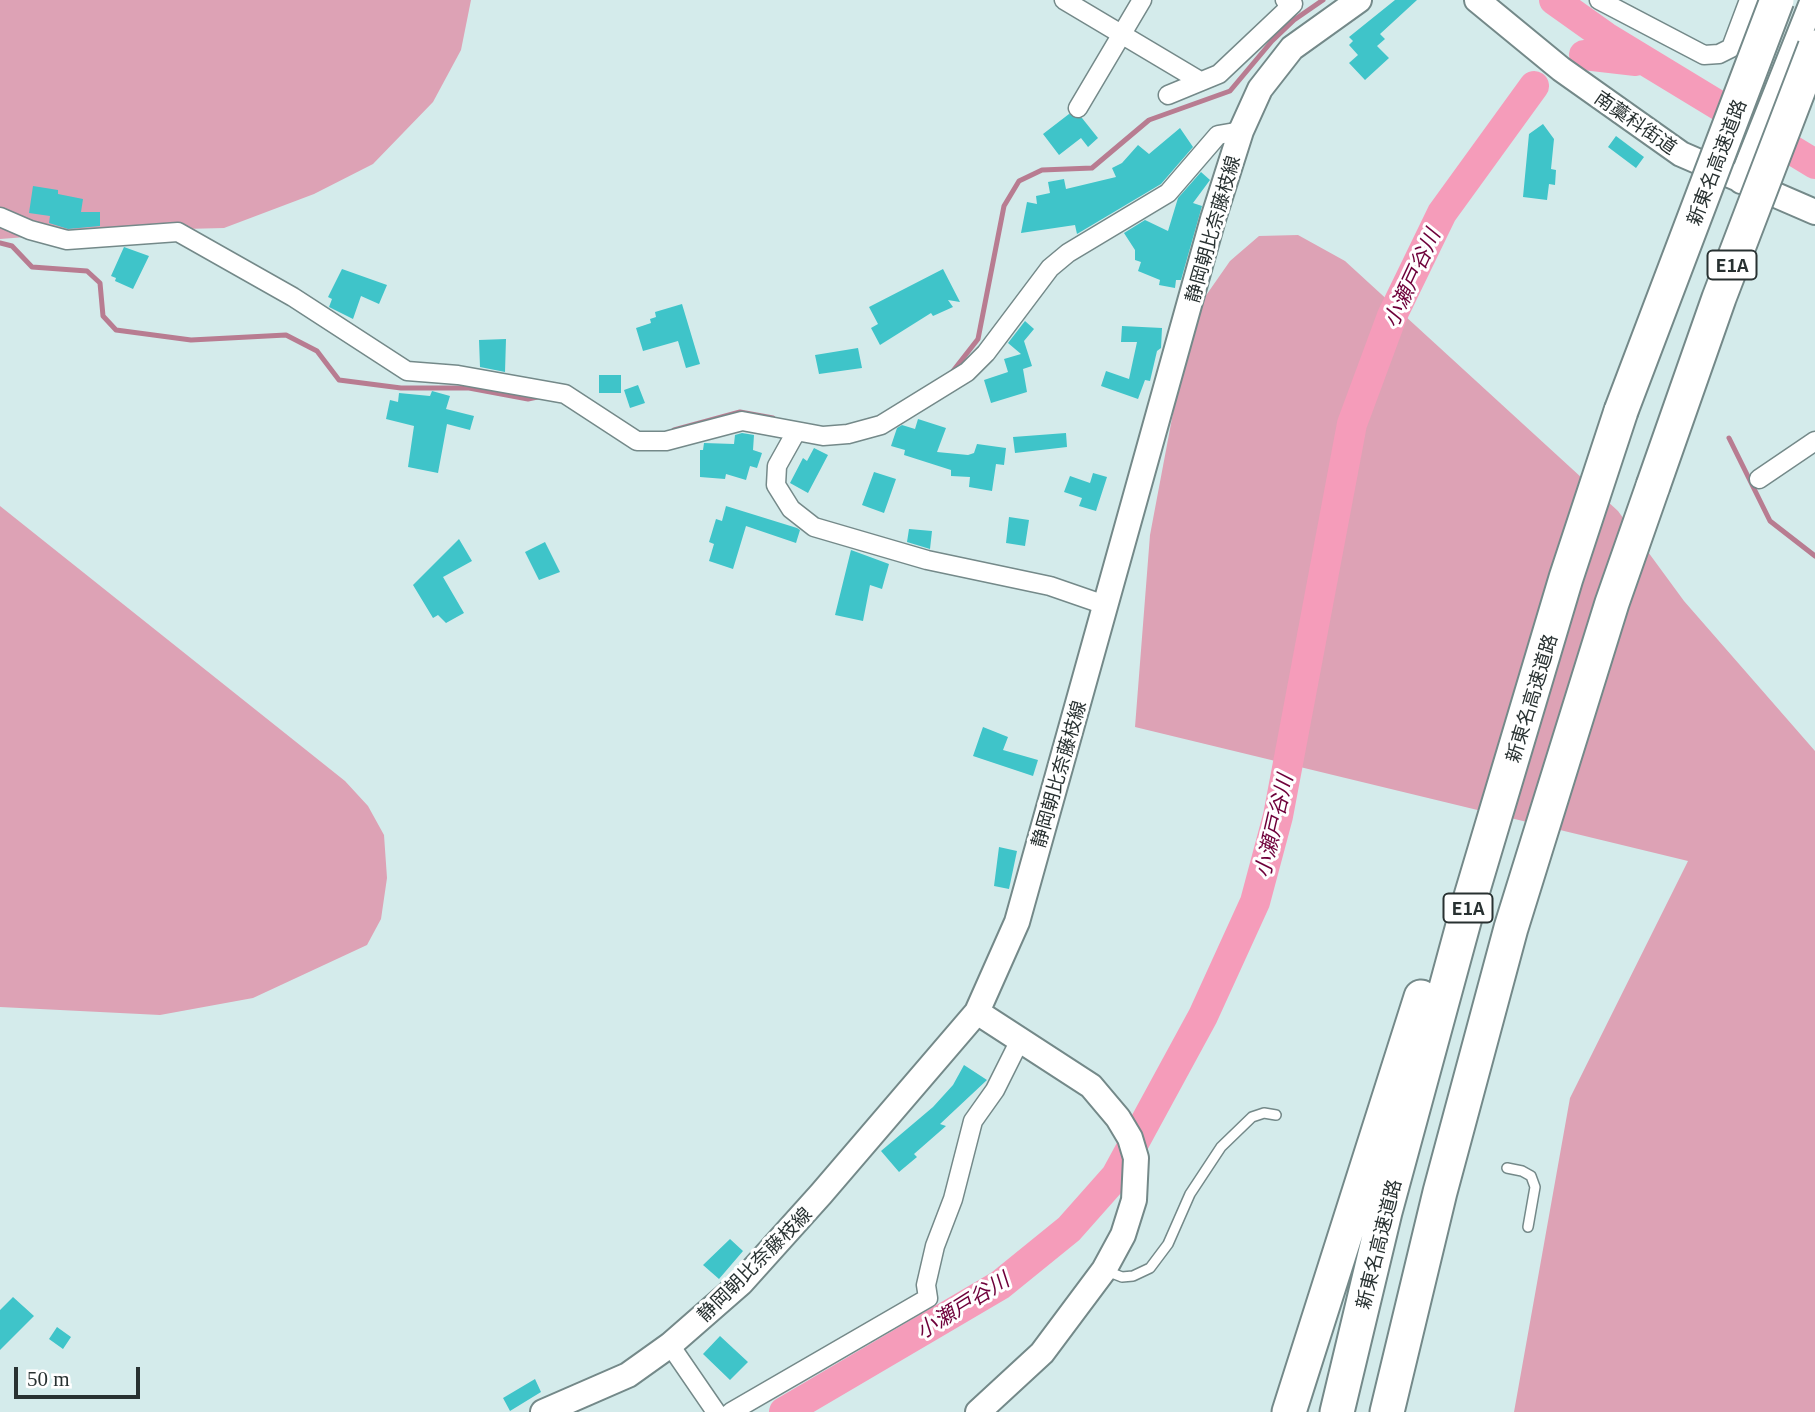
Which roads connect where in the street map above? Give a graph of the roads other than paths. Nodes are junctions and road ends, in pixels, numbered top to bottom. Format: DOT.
graph roads {
  1 [pos="1065,0"];
  2 [pos="1142,0"];
  3 [pos="1286,0"];
  4 [pos="1359,0"];
  5 [pos="1477,0"];
  6 [pos="1599,0"];
  7 [pos="1749,0"];
  8 [pos="1777,0"];
  9 [pos="1813,0"];
  10 [pos="1122,34"];
  11 [pos="1815,47"];
  12 [pos="1200,81"];
  13 [pos="1168,94"];
  14 [pos="1078,108"];
  15 [pos="1241,131"];
  16 [pos="1741,181"];
  17 [pos="1815,212"];
  18 [pos="0,217"];
  19 [pos="796,432"];
  20 [pos="1815,441"];
  21 [pos="1759,478"];
  22 [pos="1566,578"];
  23 [pos="1105,605"];
  24 [pos="976,1012"];
  25 [pos="1020,1040"];
  26 [pos="1276,1115"];
  27 [pos="1507,1168"];
  28 [pos="1528,1227"];
  29 [pos="1104,1270"];
  30 [pos="670,1345"];
  31 [pos="543,1412"];
  32 [pos="716,1412"];
  33 [pos="731,1412"];
  34 [pos="978,1412"];
  35 [pos="1289,1412"];
  36 [pos="1337,1412"];
  37 [pos="1387,1412"];
  1 -- 10 [label="street"];
  2 -- 10 [label="street"];
  3 -- 12 [label="street"];
  4 -- 15 [label="main road, 静岡朝比奈藤枝線"];
  5 -- 16 [label="main road, 南藁科街道"];
  6 -- 7 [label="street"];
  8 -- 22 [label="highway, 新東名高速道路 / E1A, bridge"];
  9 -- 16 [label="main road"];
  10 -- 12 [label="street"];
  10 -- 14 [label="street"];
  11 -- 37 [label="highway, E1A, bridge"];
  12 -- 13 [label="street"];
  15 -- 19 [label="street"];
  15 -- 23 [label="main road, 静岡朝比奈藤枝線"];
  16 -- 17 [label="main road, 南藁科街道"];
  18 -- 19 [label="street"];
  19 -- 23 [label="street"];
  20 -- 21 [label="street"];
  22 -- 35 [label="highway"];
  22 -- 36 [label="highway, 新東名高速道路 / E1A"];
  23 -- 24 [label="main road, 静岡朝比奈藤枝線"];
  24 -- 25 [label="main road"];
  24 -- 30 [label="main road, 静岡朝比奈藤枝線"];
  25 -- 29 [label="main road"];
  25 -- 33 [label="street"];
  26 -- 29 [label="lane"];
  27 -- 28 [label="lane"];
  29 -- 34 [label="main road"];
  30 -- 31 [label="main road, 静岡朝比奈藤枝線"];
  30 -- 32 [label="street"];
}
